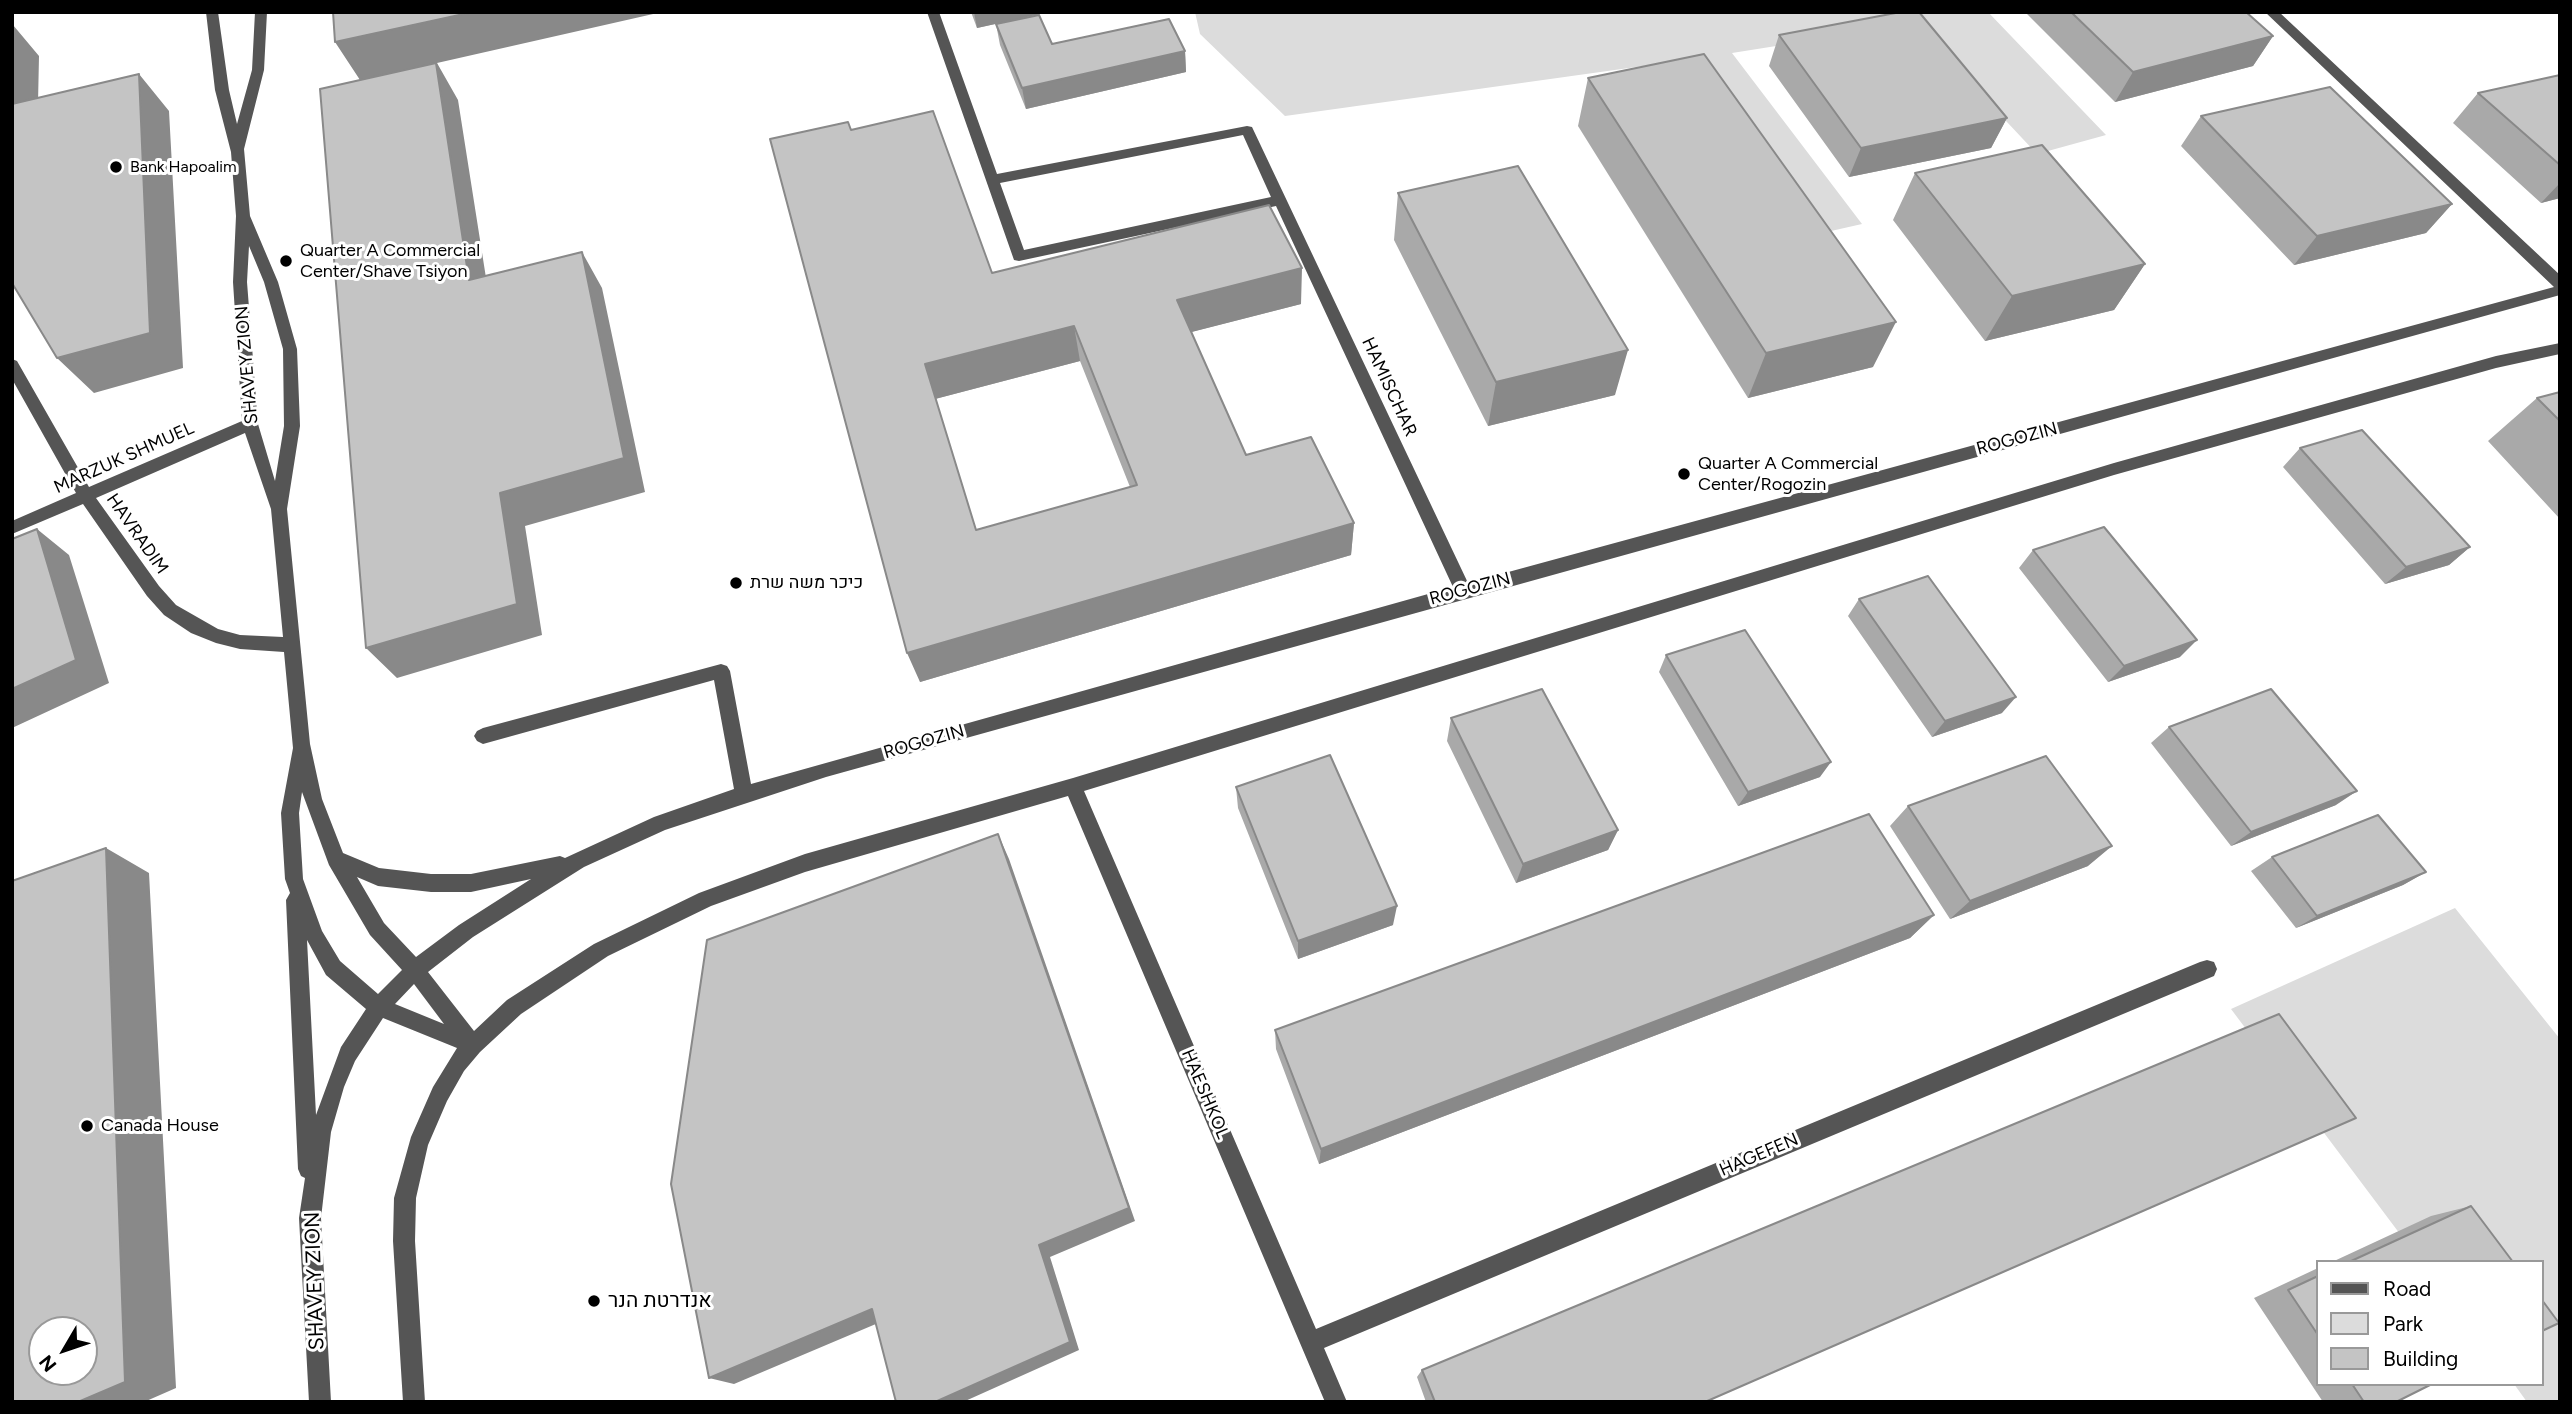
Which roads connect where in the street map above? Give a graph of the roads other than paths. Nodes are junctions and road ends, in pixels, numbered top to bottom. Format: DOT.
graph roads {
  1 [pos="212,12"];
  2 [pos="261,12"];
  3 [pos="933,12"];
  4 [pos="2271,12"];
  5 [pos="237,152"];
  6 [pos="992,180"];
  7 [pos="1280,200"];
  8 [pos="243,216"];
  9 [pos="2560,284"];
  10 [pos="2560,290"];
  11 [pos="2560,348"];
  12 [pos="12,365"];
  13 [pos="250,424"];
  14 [pos="86,496"];
  15 [pos="279,509"];
  16 [pos="12,528"];
  17 [pos="1463,590"];
  18 [pos="292,645"];
  19 [pos="483,736"];
  20 [pos="301,744"];
  21 [pos="1073,786"];
  22 [pos="744,794"];
  23 [pos="335,859"];
  24 [pos="578,861"];
  25 [pos="294,879"];
  26 [pos="2207,969"];
  27 [pos="415,970"];
  28 [pos="379,1007"];
  29 [pos="473,1045"];
  30 [pos="310,1218"];
  31 [pos="1311,1342"];
  32 [pos="320,1402"];
  33 [pos="414,1402"];
  34 [pos="1336,1402"];
  1 -- 5 [label="street, SHAVEY ZION"];
  2 -- 5 [label="street, SHAVEY ZION"];
  3 -- 6 [label="street"];
  4 -- 9 [label="street"];
  5 -- 8 [label="street, SHAVEY ZION"];
  6 -- 7 [label="street, HAMISCHAR"];
  6 -- 7 [label="street"];
  7 -- 17 [label="street, HAMISCHAR"];
  8 -- 13 [label="street, SHAVEY ZION"];
  8 -- 15 [label="street, SHAVEY ZION"];
  10 -- 17 [label="street, ROGOZIN"];
  11 -- 21 [label="street"];
  12 -- 14 [label="street, HAVRADIM"];
  13 -- 14 [label="street, MARZUK SHMUEL"];
  13 -- 15 [label="street, SHAVEY ZION"];
  14 -- 16 [label="street, MARZUK SHMUEL"];
  14 -- 18 [label="street, HAVRADIM"];
  15 -- 18 [label="street, SHAVEY ZION"];
  17 -- 22 [label="street, ROGOZIN"];
  18 -- 20 [label="street, SHAVEY ZION"];
  19 -- 22 [label="street"];
  20 -- 23 [label="street, SHAVEY ZION"];
  20 -- 25 [label="street, SHAVEY ZION"];
  21 -- 29 [label="street"];
  21 -- 31 [label="street, HAESHKOL"];
  22 -- 24 [label="street, ROGOZIN"];
  23 -- 24 [label="street"];
  23 -- 27 [label="street, SHAVEY ZION"];
  24 -- 27 [label="street, ROGOZIN"];
  25 -- 28 [label="street, SHAVEY ZION"];
  25 -- 30 [label="street"];
  26 -- 31 [label="street, HAGEFEN"];
  27 -- 28 [label="street, SHAVEY ZION"];
  27 -- 29 [label="street, SHAVEY ZION"];
  28 -- 29 [label="street, SHAVEY ZION"];
  28 -- 30 [label="street, SHAVEY ZION"];
  29 -- 33 [label="street"];
  30 -- 32 [label="street, SHAVEY ZION"];
  31 -- 34 [label="street, HAESHKOL"];
}
